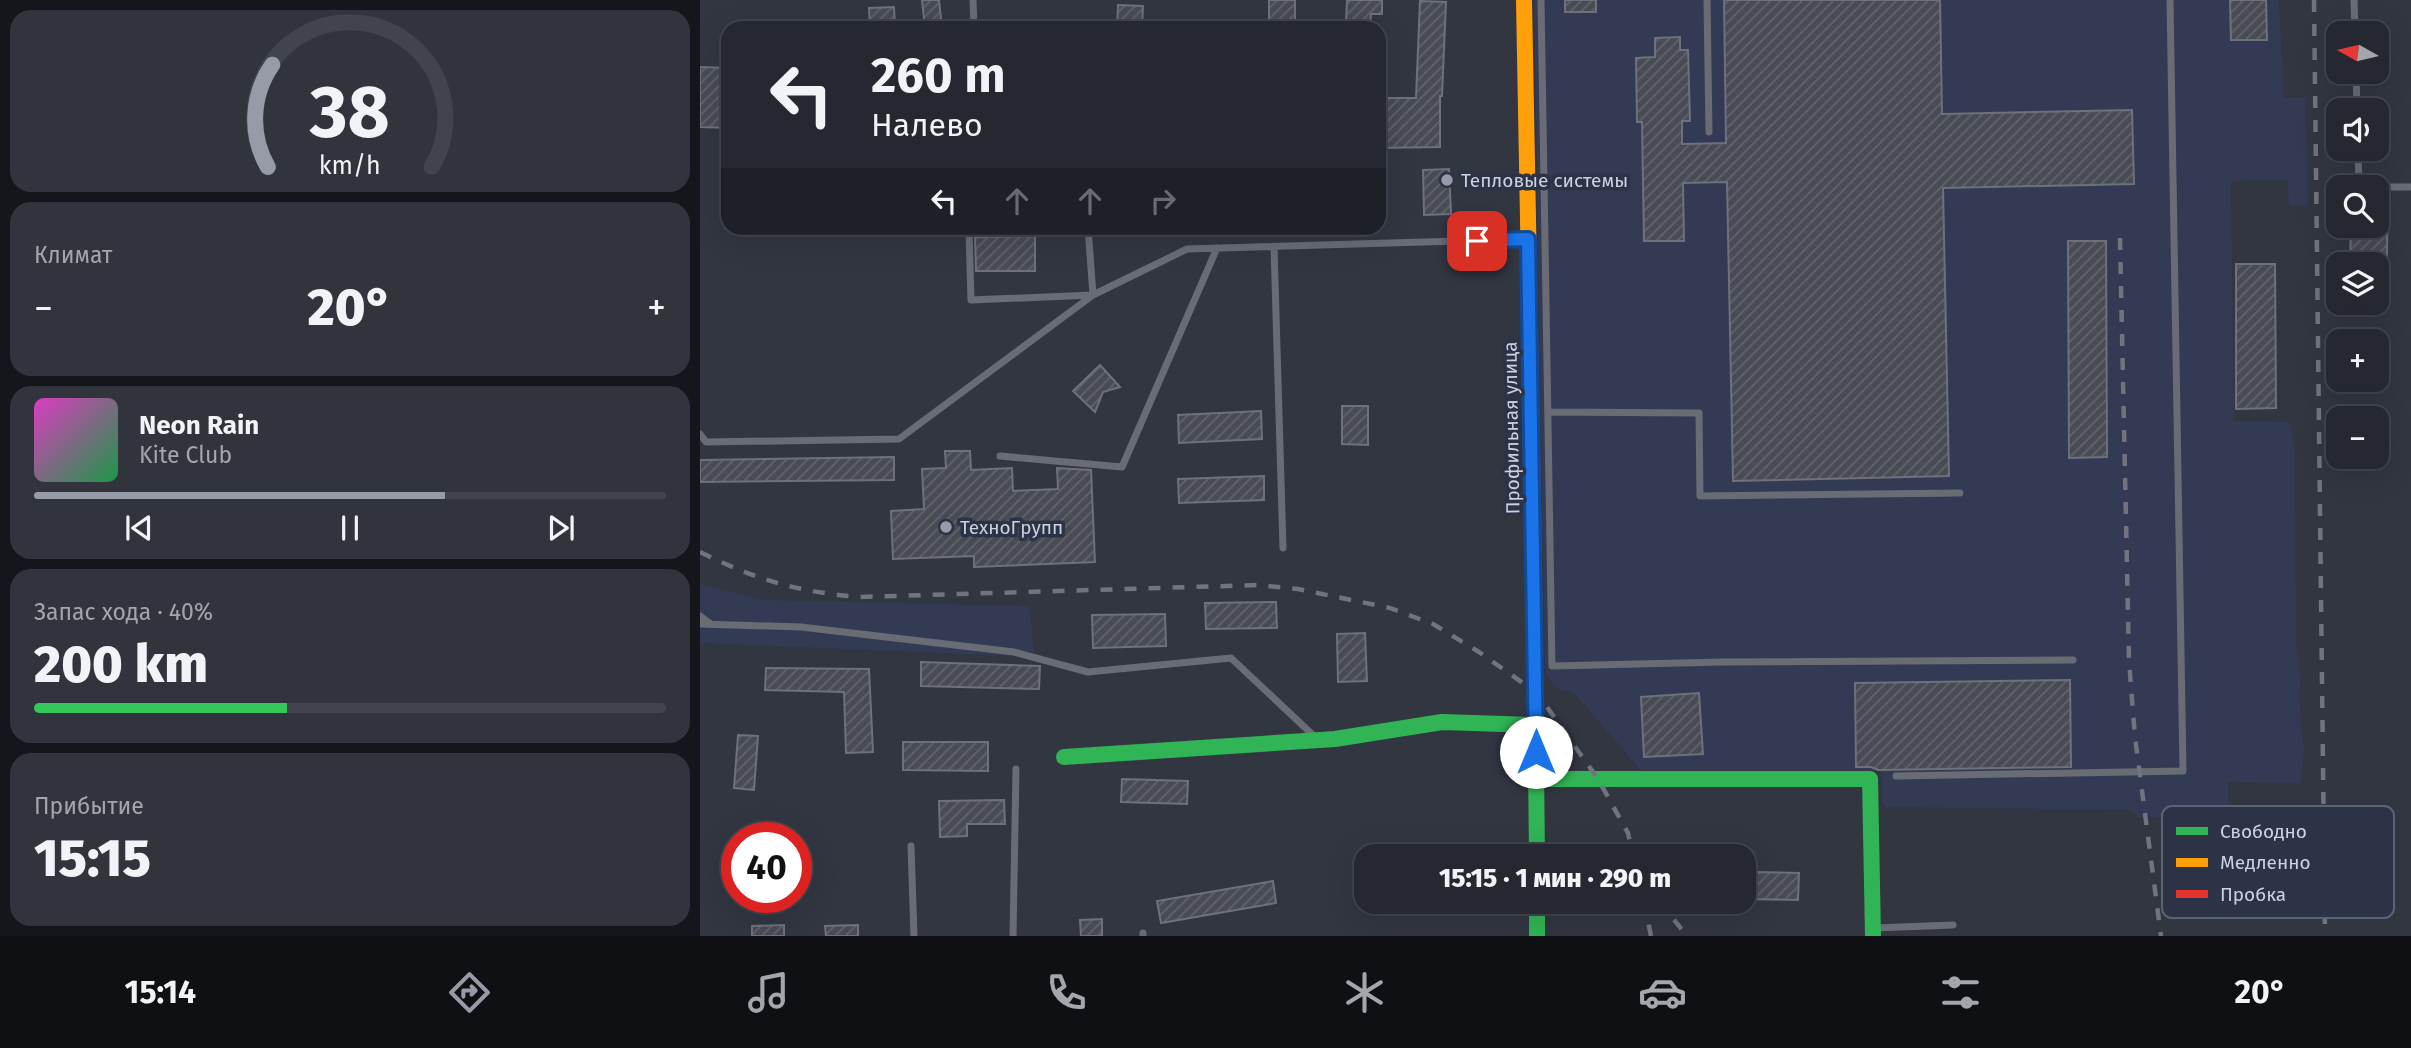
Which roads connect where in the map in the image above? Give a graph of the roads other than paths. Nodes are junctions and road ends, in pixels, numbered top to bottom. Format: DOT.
graph roads {
  1 [pos="973,0"];
  2 [pos="1524,0"];
  3 [pos="1541,0"];
  4 [pos="1707,0"];
  5 [pos="2170,0"];
  6 [pos="2354,0"];
  7 [pos="974,21"];
  8 [pos="2355,21"];
  9 [pos="1709,132"];
  10 [pos="2389,187"];
  11 [pos="2411,187"];
  12 [pos="969,235"];
  13 [pos="1089,235"];
  14 [pos="1528,239"];
  15 [pos="1275,247"];
  16 [pos="1217,248"];
  17 [pos="1093,295"];
  18 [pos="1548,412"];
  19 [pos="700,434"];
  20 [pos="1000,456"];
  21 [pos="1960,493"];
  22 [pos="1283,548"];
  23 [pos="700,616"];
  24 [pos="700,624"];
  25 [pos="712,624"];
  26 [pos="2073,660"];
  27 [pos="1536,725"];
  28 [pos="1318,740"];
  29 [pos="1065,757"];
  30 [pos="1016,769"];
  31 [pos="1896,776"];
  32 [pos="1536,779"];
  33 [pos="1536,844"];
  34 [pos="911,846"];
  35 [pos="1537,914"];
  36 [pos="1953,925"];
  37 [pos="1873,932"];
  38 [pos="914,936"];
  39 [pos="1013,936"];
  40 [pos="1537,936"];
  1 -- 7 [label="lane"];
  2 -- 14 [label="street, Профильная улица"];
  3 -- 18 [label="lane"];
  4 -- 9 [label="lane"];
  5 -- 31 [label="lane"];
  6 -- 8 [label="lane"];
  10 -- 11 [label="lane"];
  12 -- 17 [label="lane"];
  13 -- 17 [label="lane"];
  14 -- 15 [label="lane"];
  14 -- 27 [label="street, Профильная улица"];
  15 -- 16 [label="lane"];
  15 -- 22 [label="lane"];
  16 -- 17 [label="lane"];
  16 -- 20 [label="lane"];
  17 -- 19 [label="lane"];
  18 -- 21 [label="lane"];
  18 -- 26 [label="lane"];
  23 -- 25 [label="lane"];
  24 -- 25 [label="lane"];
  25 -- 28 [label="lane"];
  27 -- 28 [label="street"];
  27 -- 32 [label="street, Профильная улица"];
  28 -- 29 [label="street"];
  30 -- 39 [label="lane"];
  32 -- 33 [label="street, Профильная улица"];
  32 -- 37 [label="street"];
  34 -- 38 [label="lane"];
  35 -- 40 [label="street"];
  36 -- 37 [label="lane"];
}
